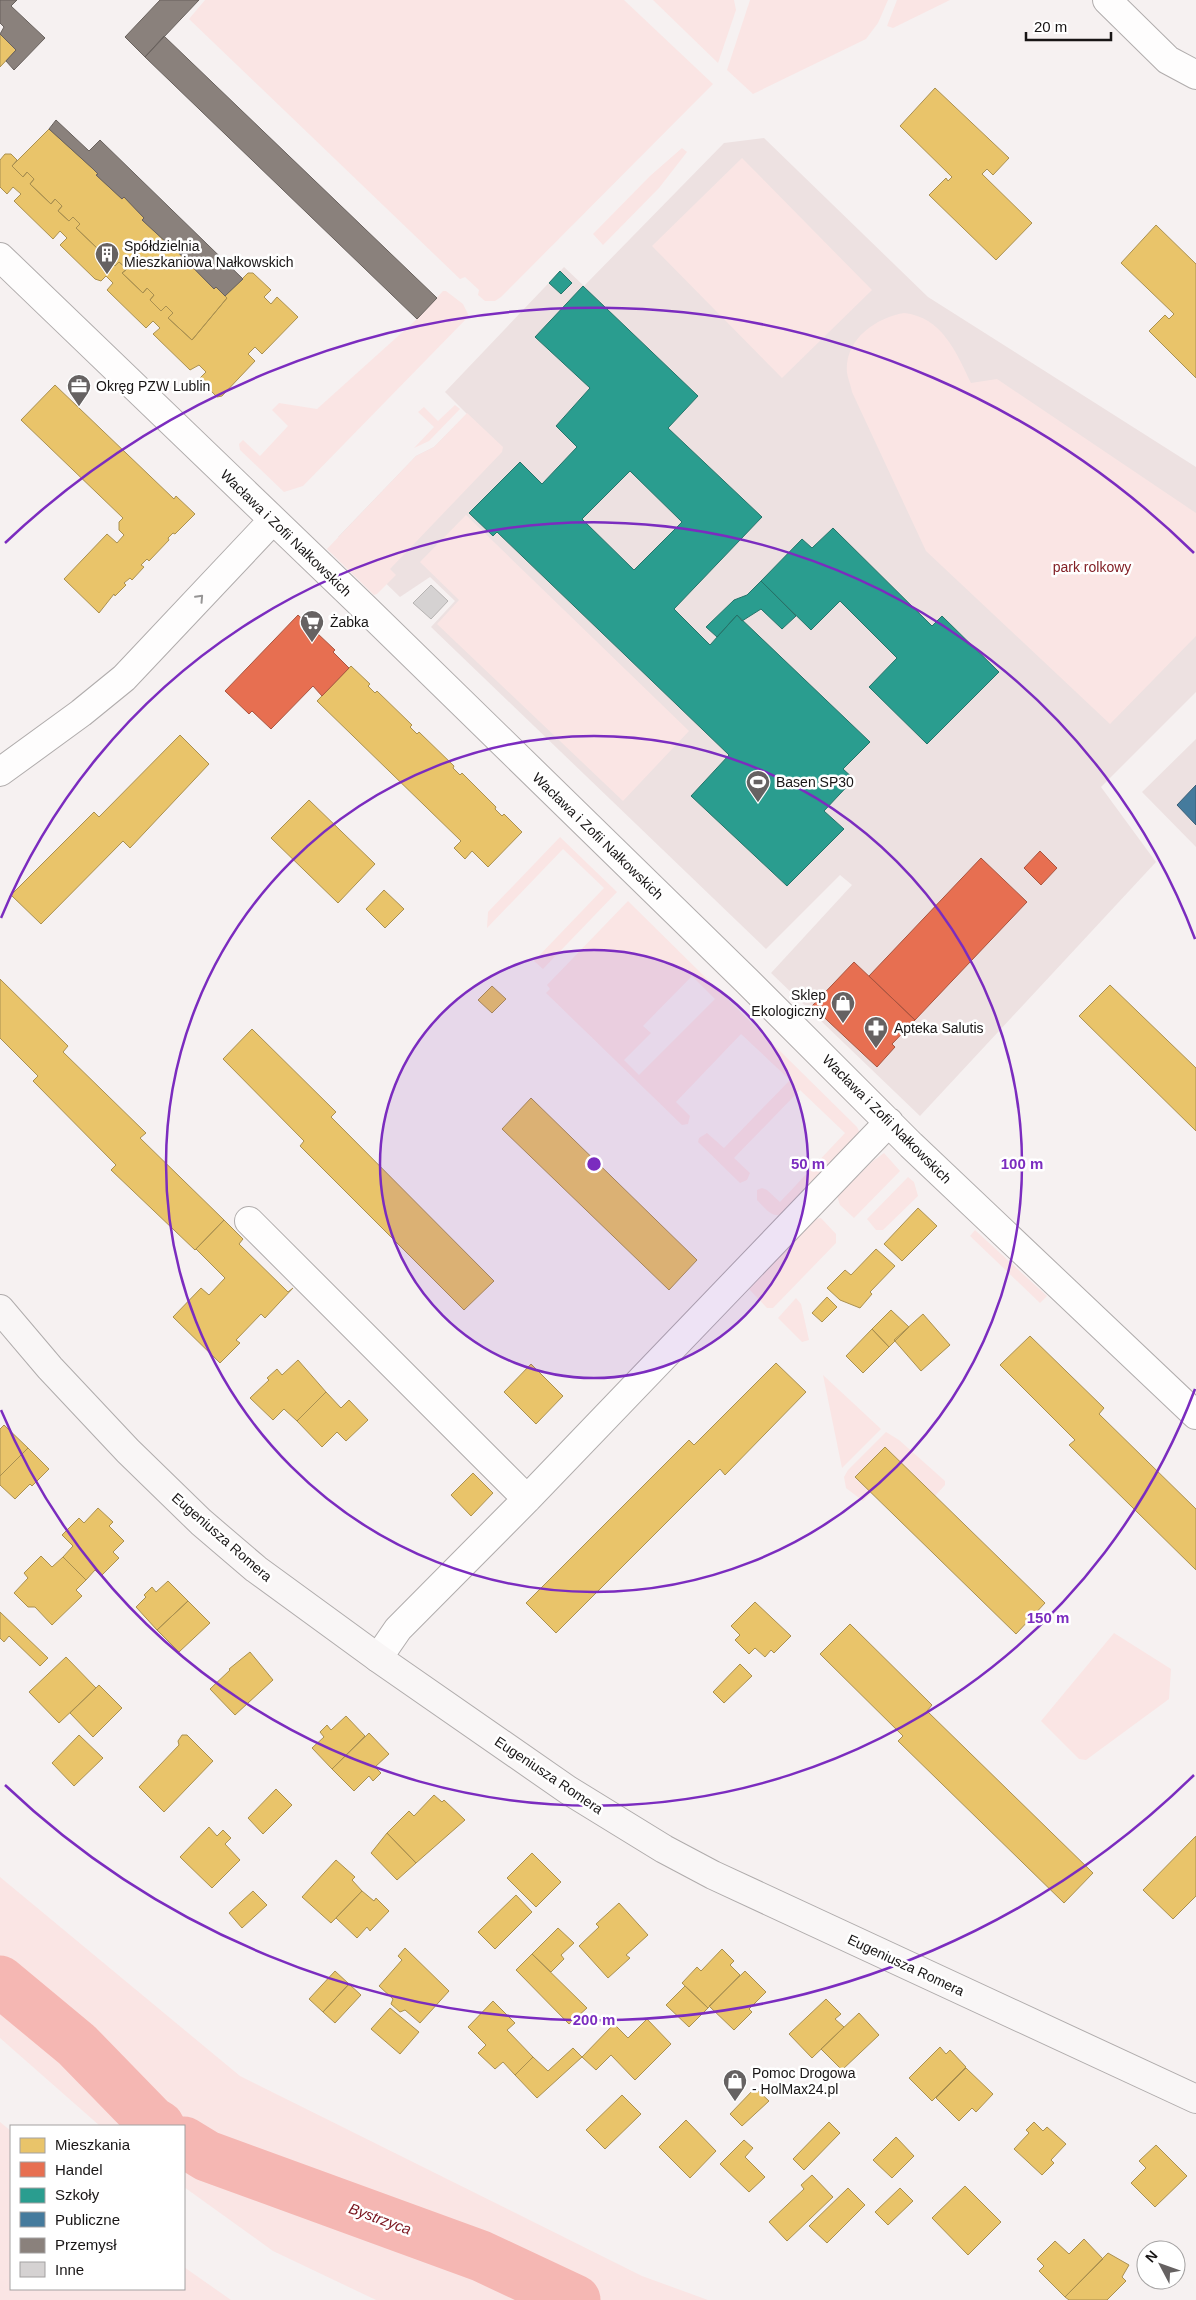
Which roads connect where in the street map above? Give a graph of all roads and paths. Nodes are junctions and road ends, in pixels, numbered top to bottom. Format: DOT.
graph roads {
  1 [pos="1108,0"];
  2 [pos="1196,75"];
  3 [pos="0,257"];
  4 [pos="273,520"];
  5 [pos="0,772"];
  6 [pos="889,1122"];
  7 [pos="249,1221"];
  8 [pos="0,1308"];
  9 [pos="1196,1415"];
  10 [pos="527,1499"];
  11 [pos="378,1658"];
  12 [pos="1196,2099"];
  1 -- 2 [label="street"];
  3 -- 4 [label="street, Wacława i Zofii Nałkowskich"];
  5 -- 4 [label="street, one-way"];
  4 -- 6 [label="street, Wacława i Zofii Nałkowskich"];
  6 -- 9 [label="street, Wacława i Zofii Nałkowskich"];
  6 -- 10 [label="street"];
  7 -- 10 [label="street"];
  8 -- 11 [label="street, Eugeniusza Romera"];
  10 -- 11 [label="street"];
  11 -- 12 [label="street, Eugeniusza Romera"];
}
